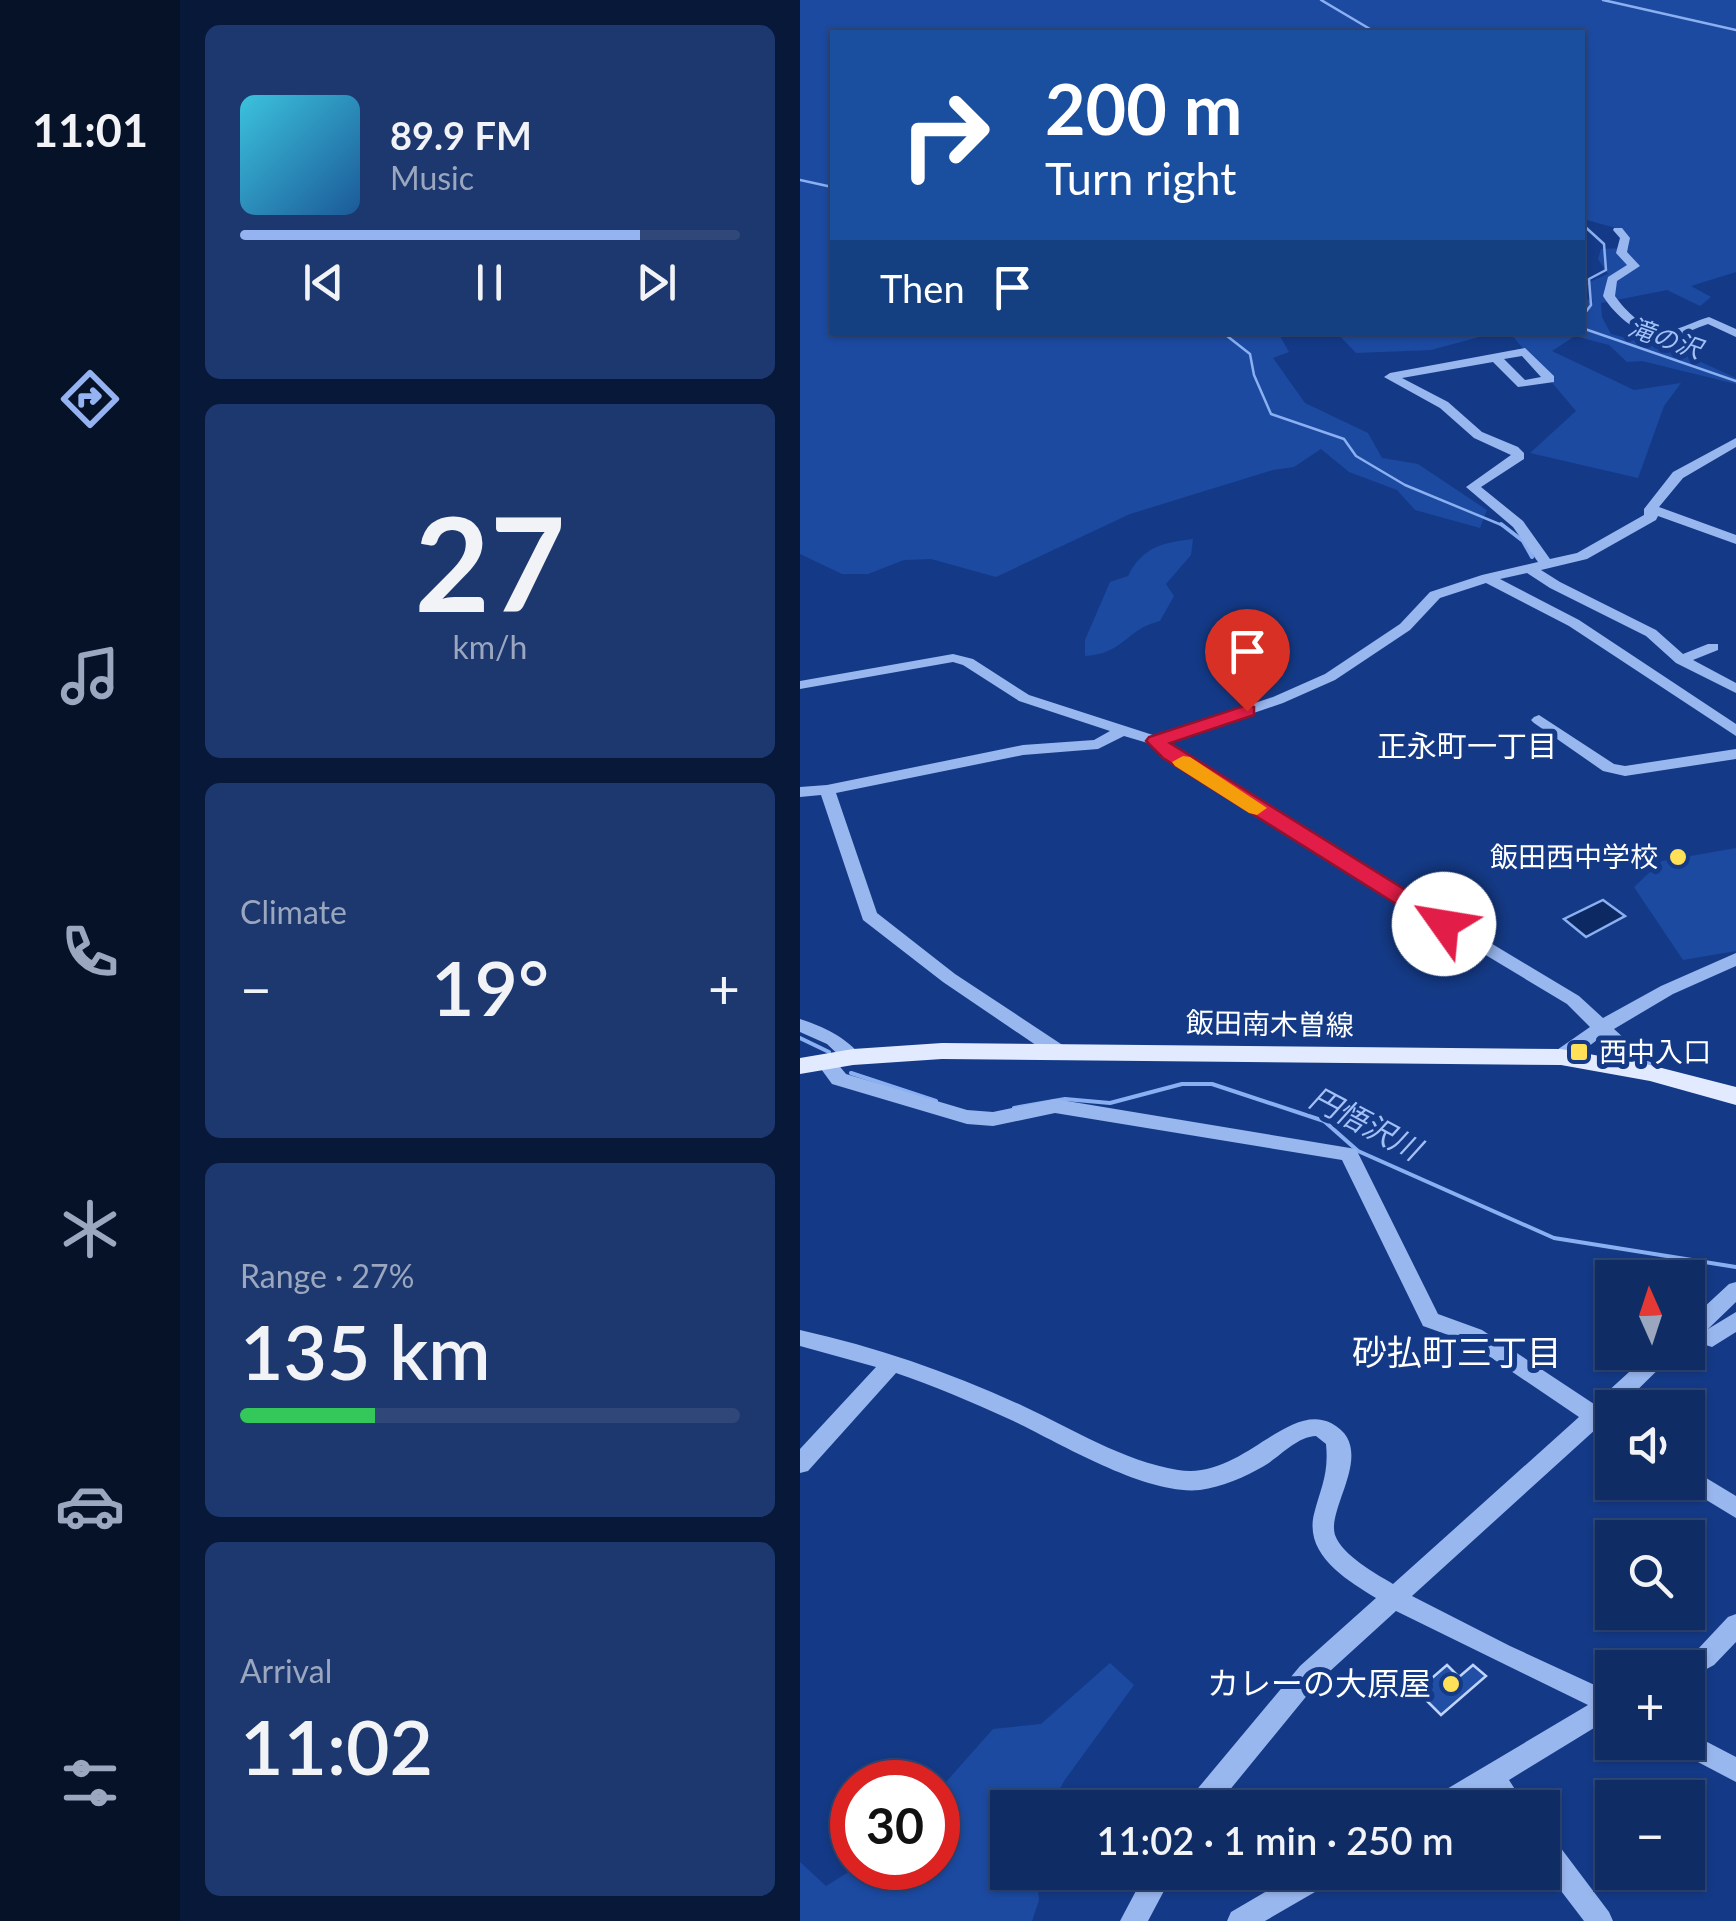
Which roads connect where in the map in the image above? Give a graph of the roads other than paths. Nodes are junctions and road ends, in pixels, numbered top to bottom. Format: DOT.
graph roads {
  1 [pos="1618,230"];
  2 [pos="1736,311"];
  3 [pos="1720,322"];
  4 [pos="1736,333"];
  5 [pos="1496,360"];
  6 [pos="1736,442"];
  7 [pos="1650,509"];
  8 [pos="1736,540"];
  9 [pos="1538,566"];
  10 [pos="1487,578"];
  11 [pos="1714,647"];
  12 [pos="1681,660"];
  13 [pos="800,685"];
  14 [pos="1736,690"];
  15 [pos="1539,720"];
  16 [pos="1123,730"];
  17 [pos="1736,730"];
  18 [pos="1156,741"];
  19 [pos="1736,754"];
  20 [pos="827,790"];
  21 [pos="800,792"];
  22 [pos="1736,959"];
  23 [pos="800,1025"];
  24 [pos="1603,1025"];
  25 [pos="1058,1051"];
  26 [pos="853,1057"];
  27 [pos="1561,1057"];
  28 [pos="825,1062"];
  29 [pos="800,1066"];
  30 [pos="1650,1073"];
  31 [pos="1736,1096"];
  32 [pos="1736,1290"];
  33 [pos="1705,1318"];
  34 [pos="1736,1320"];
  35 [pos="1705,1337"];
  36 [pos="800,1338"];
  37 [pos="891,1364"];
  38 [pos="1650,1370"];
  39 [pos="1632,1390"];
  40 [pos="1595,1416"];
  41 [pos="1595,1430"];
  42 [pos="800,1464"];
  43 [pos="1705,1488"];
  44 [pos="1736,1508"];
  45 [pos="1394,1599"];
  46 [pos="1736,1624"];
  47 [pos="1705,1658"];
  48 [pos="1595,1697"];
  49 [pos="1595,1715"];
  50 [pos="1705,1753"];
  51 [pos="1736,1770"];
  52 [pos="1492,1777"];
  53 [pos="1213,1790"];
  54 [pos="1470,1790"];
  55 [pos="1502,1790"];
  56 [pos="1560,1868"];
  57 [pos="1150,1890"];
  58 [pos="1297,1890"];
  59 [pos="1254,1917"];
  60 [pos="1133,1921"];
  61 [pos="1600,1921"];
  1 -- 3 [label="street"];
  2 -- 3 [label="street"];
  3 -- 4 [label="street"];
  5 -- 9 [label="street"];
  6 -- 7 [label="street"];
  7 -- 8 [label="street"];
  7 -- 9 [label="street"];
  9 -- 10 [label="street"];
  9 -- 12 [label="street"];
  10 -- 17 [label="street"];
  10 -- 18 [label="street"];
  11 -- 12 [label="street"];
  12 -- 14 [label="street"];
  13 -- 16 [label="street"];
  15 -- 19 [label="street"];
  16 -- 18 [label="street"];
  16 -- 20 [label="street"];
  18 -- 24 [label="street"];
  20 -- 21 [label="street"];
  20 -- 25 [label="street"];
  22 -- 24 [label="street"];
  23 -- 26 [label="street"];
  24 -- 27 [label="street"];
  24 -- 30 [label="street"];
  25 -- 26 [label="main road, 飯田南木曽線"];
  25 -- 27 [label="main road, 飯田南木曽線"];
  26 -- 28 [label="main road, 飯田南木曽線"];
  27 -- 30 [label="main road, 飯田南木曽線"];
  28 -- 29 [label="main road, 飯田南木曽線"];
  28 -- 40 [label="street"];
  30 -- 31 [label="main road, 飯田南木曽線"];
  32 -- 33 [label="street"];
  34 -- 35 [label="street"];
  36 -- 37 [label="street"];
  37 -- 42 [label="street"];
  37 -- 45 [label="street"];
  38 -- 39 [label="street"];
  41 -- 45 [label="street"];
  43 -- 44 [label="street"];
  45 -- 48 [label="street"];
  45 -- 53 [label="street"];
  46 -- 47 [label="street"];
  49 -- 52 [label="street"];
  50 -- 51 [label="street"];
  52 -- 54 [label="street"];
  52 -- 55 [label="street"];
  56 -- 61 [label="street"];
  57 -- 60 [label="street"];
  58 -- 59 [label="street"];
}
